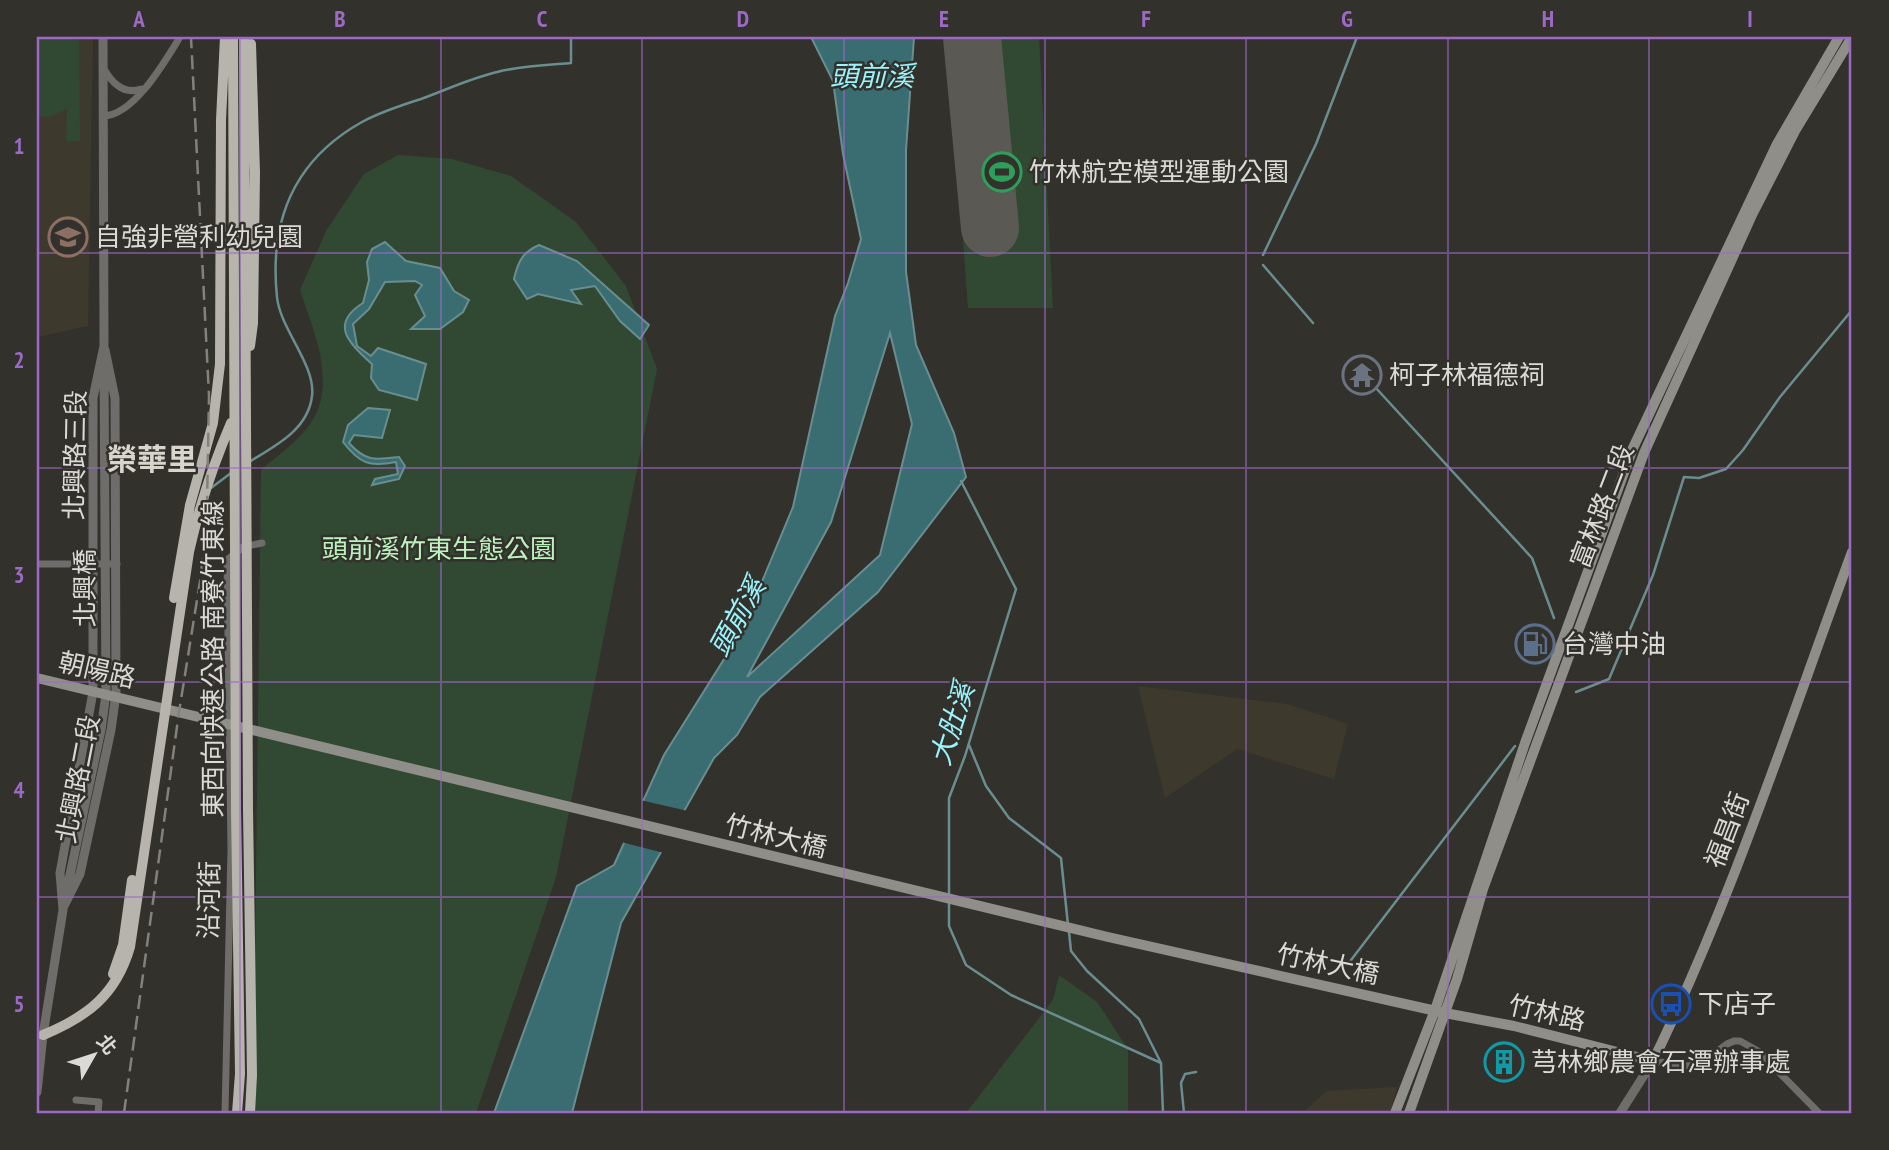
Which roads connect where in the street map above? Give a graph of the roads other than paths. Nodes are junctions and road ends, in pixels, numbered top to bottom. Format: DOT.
graph roads {
  1 [pos="103,37"];
  2 [pos="180,37"];
  3 [pos="225,37"];
  4 [pos="233,37"];
  5 [pos="244,37"];
  6 [pos="251,37"];
  7 [pos="1839,37"];
  8 [pos="1852,37"];
  9 [pos="103,66"];
  10 [pos="145,87"];
  11 [pos="103,116"];
  12 [pos="104,346"];
  13 [pos="1674,371"];
  14 [pos="262,543"];
  15 [pos="1852,552"];
  16 [pos="37,564"];
  17 [pos="94,564"];
  18 [pos="117,564"];
  19 [pos="37,678"];
  20 [pos="93,692"];
  21 [pos="111,694"];
  22 [pos="148,704"];
  23 [pos="157,736"];
  24 [pos="63,910"];
  25 [pos="1397,1001"];
  26 [pos="1440,1012"];
  27 [pos="40,1034"];
  28 [pos="1653,1060"];
  29 [pos="37,1092"];
  30 [pos="76,1100"];
  31 [pos="98,1113"];
  32 [pos="225,1113"];
  33 [pos="237,1113"];
  34 [pos="250,1113"];
  35 [pos="1395,1113"];
  36 [pos="1409,1113"];
  37 [pos="1620,1113"];
  38 [pos="1819,1113"];
  1 -- 9 [label="street, 北興路三段"];
  2 -- 10 [label="street"];
  3 -- 23 [label="highway"];
  4 -- 33 [label="highway, 東西向快速公路 南寮竹東線"];
  5 -- 34 [label="highway, 東西向快速公路 南寮竹東線"];
  6 -- 23 [label="highway"];
  7 -- 13 [label="main road, 富林路二段"];
  8 -- 13 [label="main road, 富林路二段"];
  9 -- 10 [label="street"];
  9 -- 11 [label="street, 北興路三段"];
  10 -- 11 [label="street"];
  11 -- 12 [label="street, 北興路三段"];
  12 -- 17 [label="street, 北興路三段"];
  12 -- 18 [label="street, 北興路三段"];
  12 -- 21 [label="street, 北興橋"];
  13 -- 26 [label="main road, 富林路二段"];
  14 -- 32 [label="street, 沿河街"];
  15 -- 28 [label="main road, 福昌街"];
  16 -- 17 [label="street"];
  17 -- 18 [label="street"];
  17 -- 20 [label="street, 北興路三段"];
  18 -- 21 [label="street, 北興路三段"];
  19 -- 21 [label="main road, 朝陽路"];
  20 -- 24 [label="street, 北興路二段"];
  21 -- 22 [label="main road, 朝陽路"];
  21 -- 24 [label="street, 北興橋"];
  21 -- 24 [label="street, 北興路二段"];
  22 -- 25 [label="main road, 竹林大橋"];
  23 -- 27 [label="highway"];
  24 -- 27 [label="street, 北興路二段"];
  25 -- 26 [label="main road, 竹林路"];
  26 -- 28 [label="main road, 竹林路"];
  26 -- 35 [label="main road"];
  26 -- 36 [label="main road"];
  27 -- 29 [label="street, 北興路二段"];
  28 -- 37 [label="street, 福昌街"];
  28 -- 38 [label="street, 竹林路"];
  30 -- 31 [label="street"];
}
